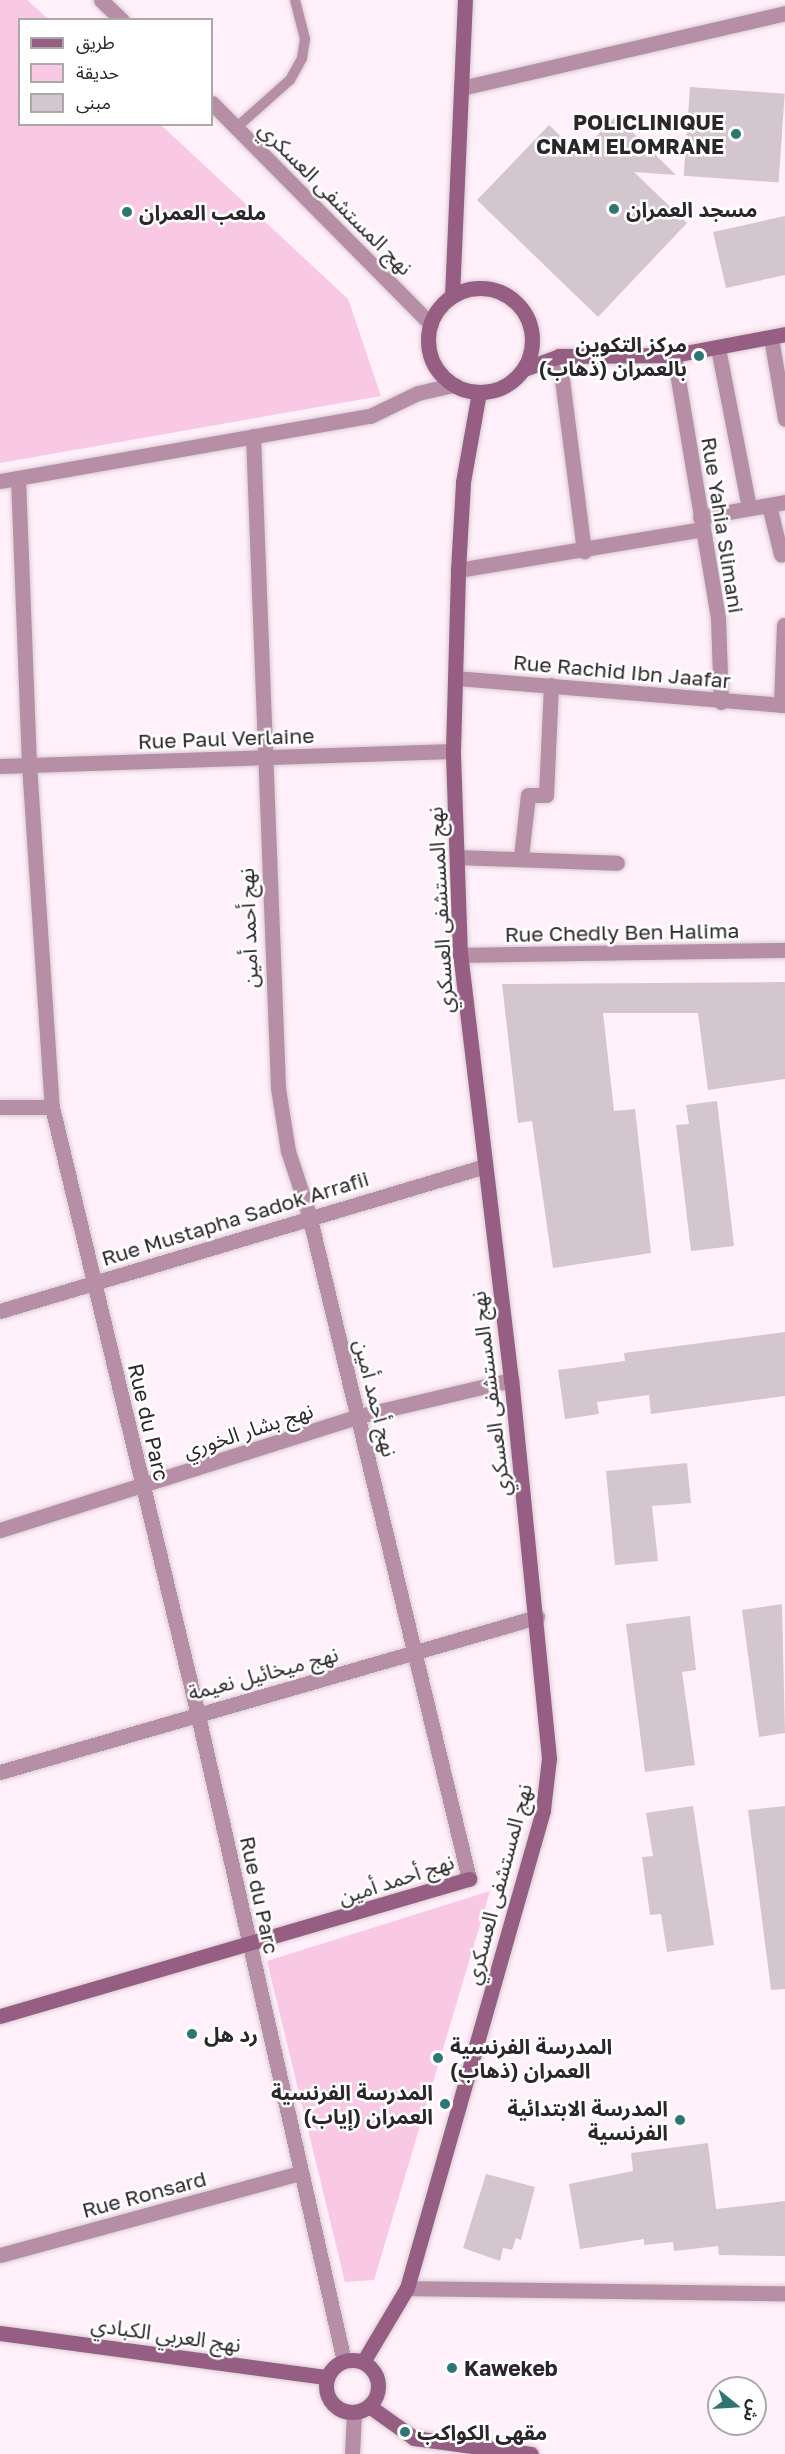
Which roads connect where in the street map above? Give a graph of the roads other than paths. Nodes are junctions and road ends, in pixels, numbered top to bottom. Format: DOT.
graph roads {
  1 [pos="101,0"];
  2 [pos="295,0"];
  3 [pos="465,0"];
  4 [pos="785,13"];
  5 [pos="120,18"];
  6 [pos="461,88"];
  7 [pos="213,104"];
  8 [pos="237,127"];
  9 [pos="452,296"];
  10 [pos="430,323"];
  11 [pos="778,336"];
  12 [pos="718,348"];
  13 [pos="674,355"];
  14 [pos="559,356"];
  15 [pos="524,369"];
  16 [pos="454,385"];
  17 [pos="479,392"];
  18 [pos="785,419"];
  19 [pos="253,436"];
  20 [pos="18,478"];
  21 [pos="0,481"];
  22 [pos="777,504"];
  23 [pos="749,508"];
  24 [pos="701,523"];
  25 [pos="584,551"];
  26 [pos="781,555"];
  27 [pos="458,570"];
  28 [pos="784,625"];
  29 [pos="456,678"];
  30 [pos="551,685"];
  31 [pos="721,702"];
  32 [pos="783,705"];
  33 [pos="453,751"];
  34 [pos="263,759"];
  35 [pos="29,764"];
  36 [pos="0,766"];
  37 [pos="457,857"];
  38 [pos="521,857"];
  39 [pos="617,863"];
  40 [pos="785,950"];
  41 [pos="460,955"];
  42 [pos="0,1107"];
  43 [pos="52,1107"];
  44 [pos="482,1167"];
  45 [pos="309,1215"];
  46 [pos="95,1283"];
  47 [pos="0,1311"];
  48 [pos="511,1380"];
  49 [pos="359,1416"];
  50 [pos="142,1485"];
  51 [pos="0,1530"];
  52 [pos="537,1617"];
  53 [pos="414,1654"];
  54 [pos="197,1712"];
  55 [pos="0,1772"];
  56 [pos="250,1947"];
  57 [pos="0,2016"];
  58 [pos="299,2173"];
  59 [pos="0,2255"];
  60 [pos="407,2288"];
  61 [pos="785,2293"];
  62 [pos="0,2333"];
  63 [pos="344,2361"];
  64 [pos="363,2362"];
  65 [pos="327,2377"];
  66 [pos="369,2406"];
  67 [pos="354,2413"];
  68 [pos="352,2454"];
  69 [pos="531,2454"];
  1 -- 5 [label="street"];
  2 -- 8 [label="lane"];
  3 -- 6 [label="street"];
  4 -- 6 [label="street"];
  6 -- 9 [label="street"];
  7 -- 8 [label="street, نهج المستشفى العسكري"];
  8 -- 10 [label="street, نهج المستشفى العسكري"];
  9 -- 10 [label="street"];
  9 -- 15 [label="street"];
  10 -- 16 [label="street"];
  11 -- 12 [label="street"];
  11 -- 18 [label="street"];
  12 -- 13 [label="street"];
  12 -- 23 [label="street"];
  13 -- 14 [label="street"];
  13 -- 24 [label="street, Rue Yahia Slimani"];
  14 -- 15 [label="street"];
  14 -- 25 [label="street"];
  15 -- 17 [label="street"];
  16 -- 17 [label="street"];
  16 -- 19 [label="street"];
  17 -- 27 [label="street, نهج المستشفى العسكري"];
  19 -- 20 [label="street"];
  19 -- 34 [label="street, نهج أحمد أمين"];
  20 -- 21 [label="street"];
  20 -- 35 [label="street, Rue du Parc"];
  22 -- 23 [label="street"];
  22 -- 26 [label="street"];
  23 -- 24 [label="street"];
  24 -- 25 [label="street"];
  24 -- 31 [label="street, Rue Yahia Slimani"];
  25 -- 27 [label="street"];
  27 -- 29 [label="street, نهج المستشفى العسكري"];
  28 -- 32 [label="street"];
  29 -- 30 [label="street, Rue Rachid Ibn Jaafar"];
  29 -- 33 [label="street, نهج المستشفى العسكري"];
  30 -- 31 [label="street, Rue Rachid Ibn Jaafar"];
  30 -- 38 [label="street"];
  31 -- 32 [label="street, Rue Rachid Ibn Jaafar"];
  33 -- 34 [label="street, Rue Paul Verlaine"];
  33 -- 37 [label="street, نهج المستشفى العسكري"];
  34 -- 35 [label="street, Rue Paul Verlaine"];
  34 -- 45 [label="street, نهج أحمد أمين"];
  35 -- 36 [label="street, Rue Paul Verlaine"];
  35 -- 43 [label="street, Rue du Parc"];
  37 -- 38 [label="street"];
  37 -- 41 [label="street, نهج المستشفى العسكري"];
  38 -- 39 [label="street"];
  40 -- 41 [label="street, Rue Chedly Ben Halima"];
  41 -- 44 [label="street, نهج المستشفى العسكري"];
  42 -- 43 [label="street"];
  43 -- 46 [label="street, Rue du Parc"];
  44 -- 45 [label="street, Rue Mustapha Sadok Arrafii"];
  44 -- 48 [label="street, نهج المستشفى العسكري"];
  45 -- 46 [label="street, Rue Mustapha Sadok Arrafii"];
  45 -- 49 [label="street, نهج أحمد أمين"];
  46 -- 47 [label="street, Rue Mustapha Sadok Arrafii"];
  46 -- 50 [label="street, Rue du Parc"];
  48 -- 49 [label="street, نهج بشار الخوري"];
  48 -- 52 [label="street, نهج المستشفى العسكري"];
  49 -- 50 [label="street, نهج بشار الخوري"];
  49 -- 53 [label="street, نهج أحمد أمين"];
  50 -- 51 [label="street, نهج بشار الخوري"];
  50 -- 54 [label="street, Rue du Parc"];
  52 -- 53 [label="street, نهج ميخائيل نعيمة"];
  52 -- 60 [label="street, نهج المستشفى العسكري"];
  53 -- 54 [label="street, نهج ميخائيل نعيمة"];
  53 -- 56 [label="street, نهج أحمد أمين"];
  54 -- 55 [label="street, نهج ميخائيل نعيمة"];
  54 -- 56 [label="street, Rue du Parc"];
  56 -- 57 [label="street, نهج أحمد أمين"];
  56 -- 58 [label="street, Rue du Parc"];
  58 -- 59 [label="street, Rue Ronsard"];
  58 -- 63 [label="street, Rue du Parc"];
  60 -- 61 [label="street"];
  60 -- 64 [label="street, نهج المستشفى العسكري"];
  62 -- 65 [label="street, نهج العربي الكبادي"];
  63 -- 64 [label="street"];
  63 -- 65 [label="street"];
  64 -- 66 [label="street"];
  65 -- 67 [label="street"];
  66 -- 67 [label="street"];
  66 -- 69 [label="street"];
  67 -- 68 [label="street"];
}
